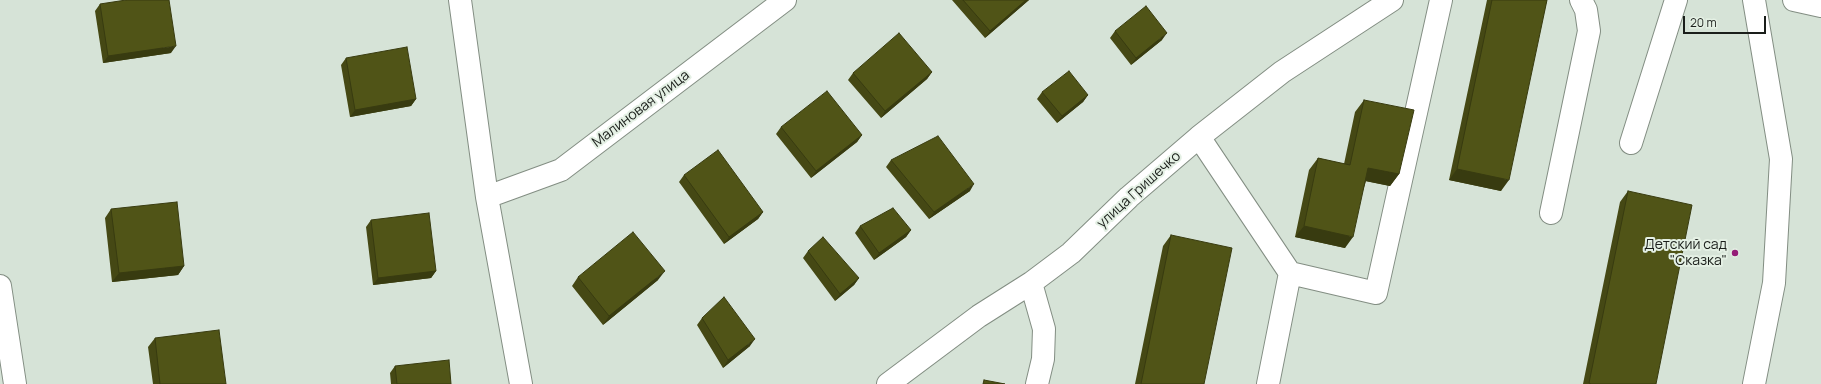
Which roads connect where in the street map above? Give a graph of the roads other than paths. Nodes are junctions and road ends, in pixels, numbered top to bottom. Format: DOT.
graph roads {
  1 [pos="460,0"];
  2 [pos="785,0"];
  3 [pos="1392,0"];
  4 [pos="1441,0"];
  5 [pos="1580,0"];
  6 [pos="1676,0"];
  7 [pos="1794,0"];
  8 [pos="1760,1"];
  9 [pos="1821,6"];
  10 [pos="1199,137"];
  11 [pos="1630,143"];
  12 [pos="487,197"];
  13 [pos="1551,213"];
  14 [pos="1290,273"];
  15 [pos="1031,283"];
  16 [pos="0,286"];
  17 [pos="15,384"];
  18 [pos="521,384"];
  19 [pos="888,384"];
  20 [pos="1037,384"];
  21 [pos="1268,384"];
  22 [pos="1754,384"];
  1 -- 12 [label="street"];
  2 -- 12 [label="street, Малиновая улица"];
  3 -- 10 [label="street, улица Гришечко"];
  4 -- 14 [label="street"];
  5 -- 13 [label="street"];
  6 -- 11 [label="street"];
  7 -- 9 [label="street"];
  8 -- 22 [label="street"];
  10 -- 14 [label="street"];
  10 -- 15 [label="street, улица Гришечко"];
  12 -- 18 [label="street"];
  14 -- 21 [label="street"];
  15 -- 19 [label="street, улица Гришечко"];
  15 -- 20 [label="street"];
  16 -- 17 [label="street"];
}
